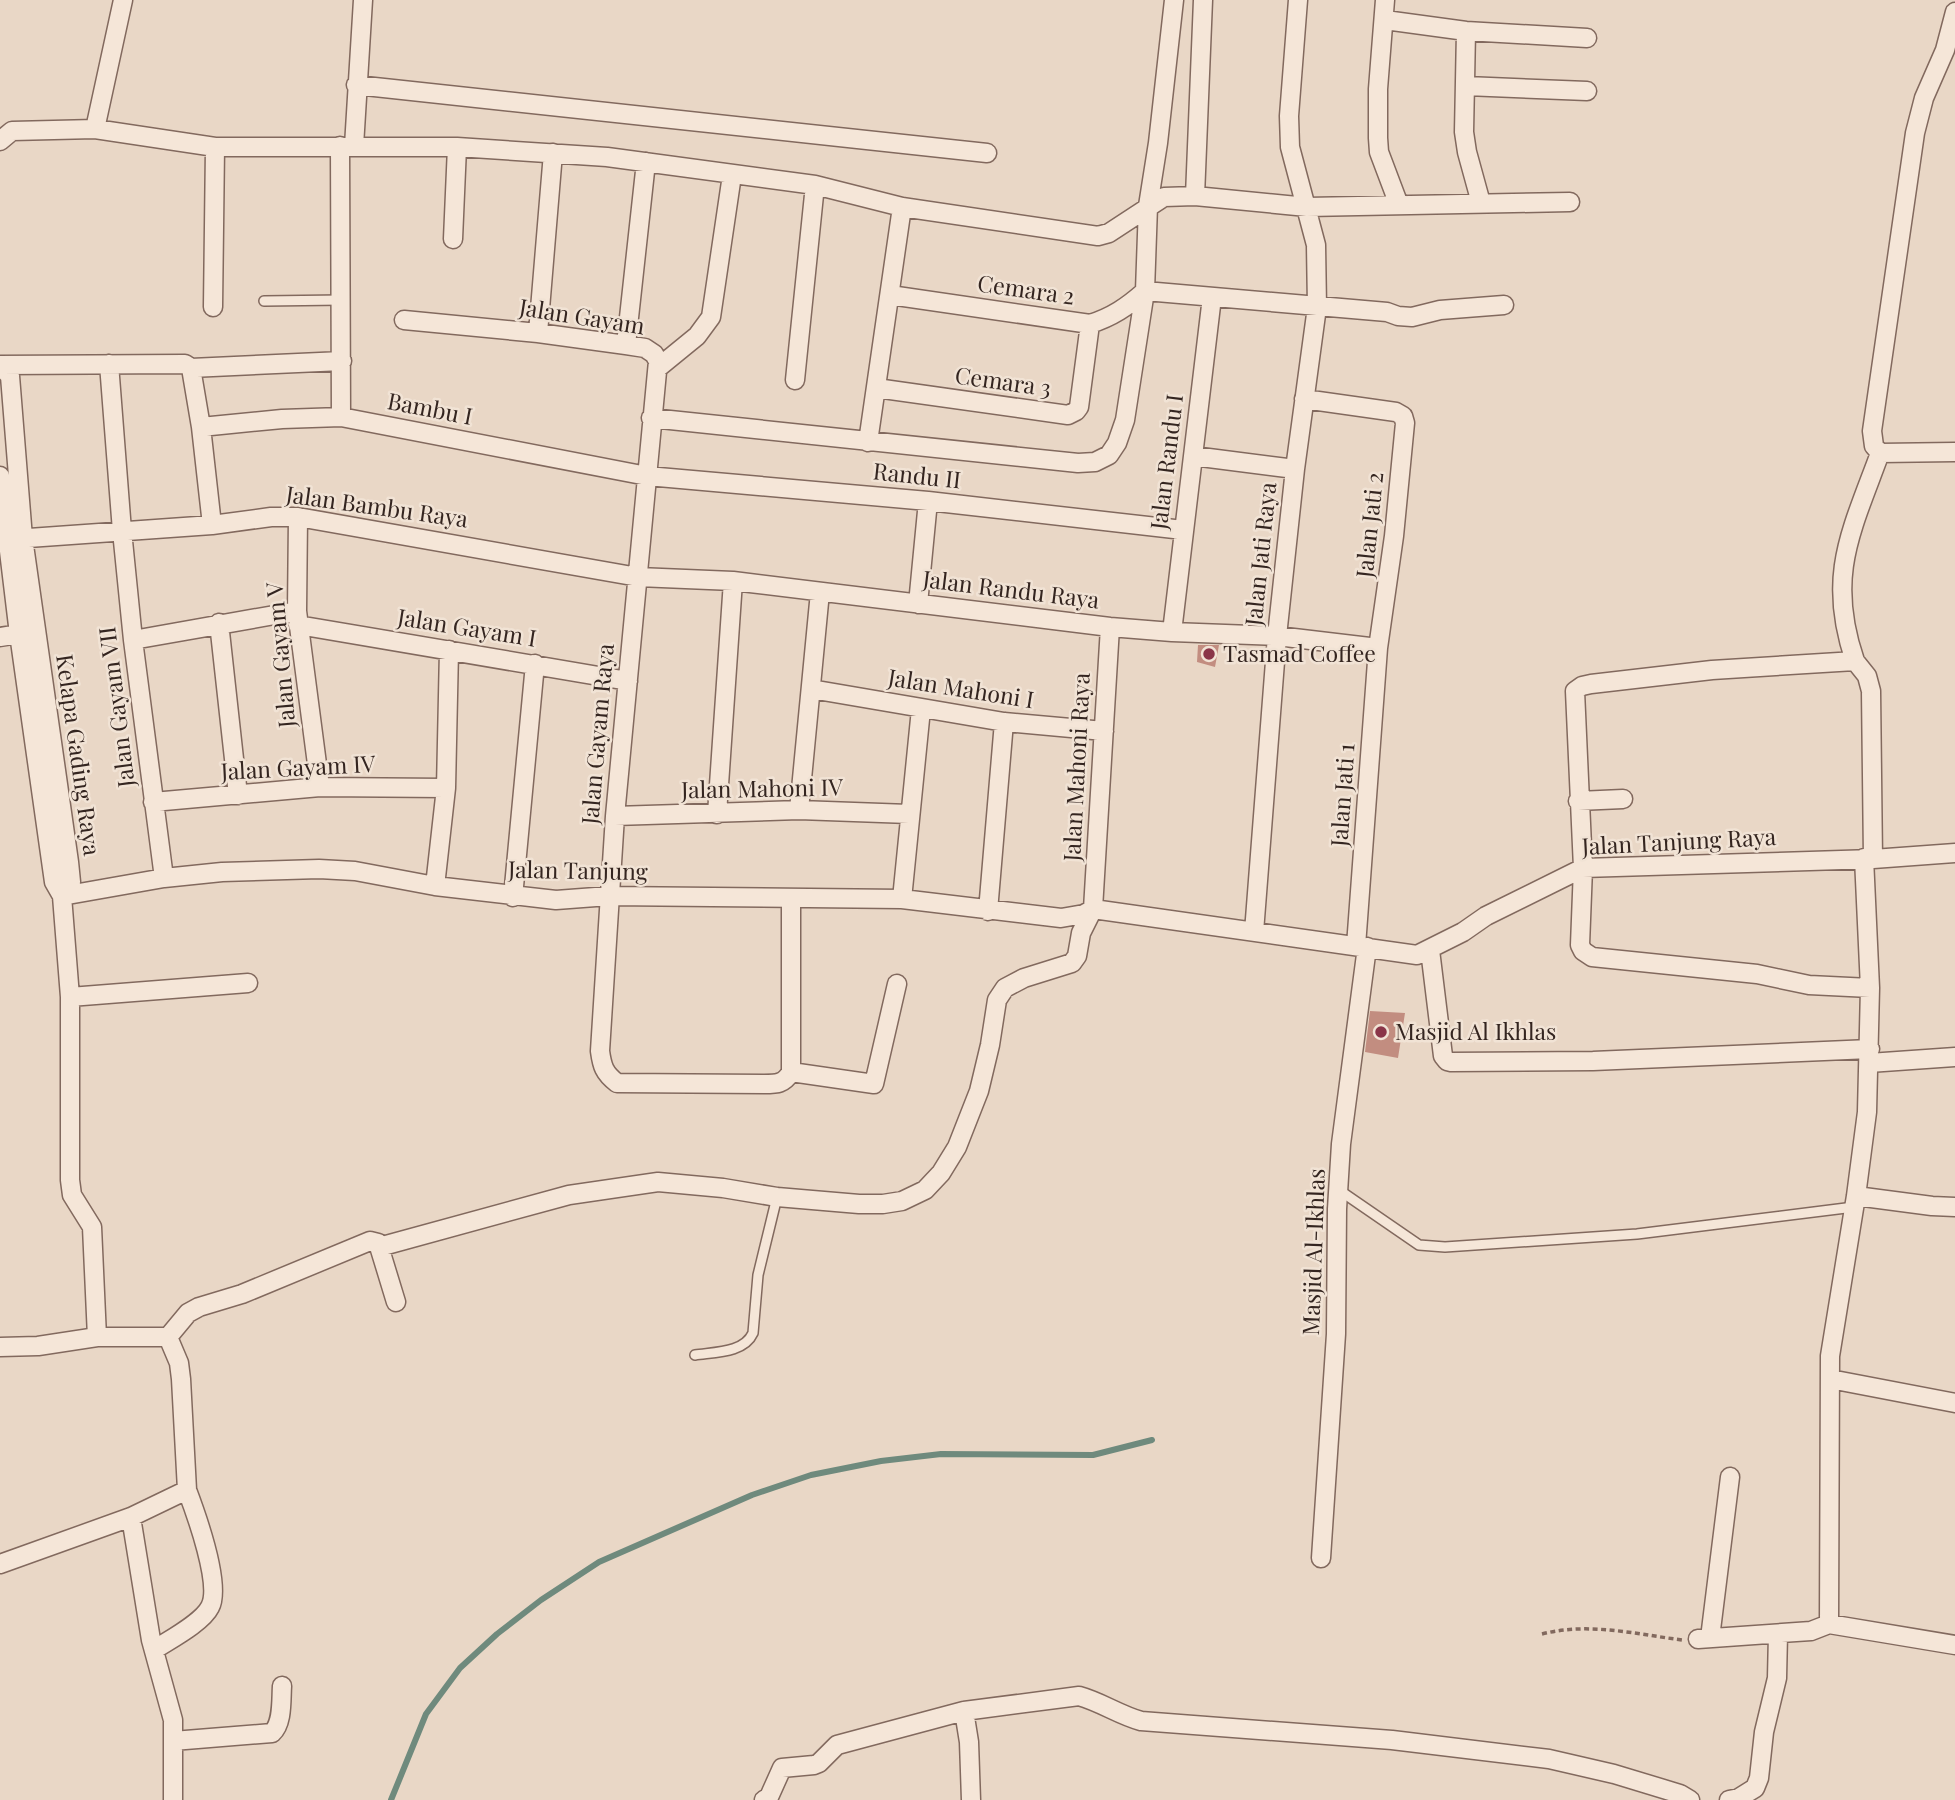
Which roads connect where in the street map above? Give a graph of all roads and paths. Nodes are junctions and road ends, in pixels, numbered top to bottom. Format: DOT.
graph roads {
  1 [pos="123,0"];
  2 [pos="363,0"];
  3 [pos="1174,0"];
  4 [pos="1203,0"];
  5 [pos="1298,0"];
  6 [pos="1385,0"];
  7 [pos="1955,12"];
  8 [pos="1385,20"];
  9 [pos="1466,31"];
  10 [pos="1587,38"];
  11 [pos="356,85"];
  12 [pos="1466,86"];
  13 [pos="1587,91"];
  14 [pos="95,129"];
  15 [pos="0,141"];
  16 [pos="347,146"];
  17 [pos="215,147"];
  18 [pos="457,147"];
  19 [pos="554,153"];
  20 [pos="987,153"];
  21 [pos="646,162"];
  22 [pos="732,175"];
  23 [pos="815,185"];
  24 [pos="1195,196"];
  25 [pos="1570,202"];
  26 [pos="1481,203"];
  27 [pos="1399,205"];
  28 [pos="1148,206"];
  29 [pos="902,207"];
  30 [pos="1307,207"];
  31 [pos="453,239"];
  32 [pos="1145,291"];
  33 [pos="890,295"];
  34 [pos="1212,297"];
  35 [pos="342,300"];
  36 [pos="264,301"];
  37 [pos="1504,305"];
  38 [pos="213,307"];
  39 [pos="1317,307"];
  40 [pos="404,320"];
  41 [pos="1090,324"];
  42 [pos="538,333"];
  43 [pos="626,345"];
  44 [pos="342,361"];
  45 [pos="109,364"];
  46 [pos="0,365"];
  47 [pos="659,367"];
  48 [pos="191,368"];
  49 [pos="795,380"];
  50 [pos="876,388"];
  51 [pos="1304,399"];
  52 [pos="341,417"];
  53 [pos="651,418"];
  54 [pos="201,427"];
  55 [pos="868,442"];
  56 [pos="1955,452"];
  57 [pos="1880,453"];
  58 [pos="1193,456"];
  59 [pos="1295,469"];
  60 [pos="0,476"];
  61 [pos="647,476"];
  62 [pos="928,501"];
  63 [pos="298,517"];
  64 [pos="212,525"];
  65 [pos="1183,530"];
  66 [pos="121,531"];
  67 [pos="10,539"];
  68 [pos="638,576"];
  69 [pos="733,582"];
  70 [pos="820,592"];
  71 [pos="918,604"];
  72 [pos="297,618"];
  73 [pos="219,623"];
  74 [pos="1110,627"];
  75 [pos="1172,632"];
  76 [pos="19,634"];
  77 [pos="1277,636"];
  78 [pos="0,637"];
  79 [pos="133,640"];
  80 [pos="1378,648"];
  81 [pos="449,650"];
  82 [pos="1855,661"];
  83 [pos="535,664"];
  84 [pos="628,681"];
  85 [pos="811,689"];
  86 [pos="921,709"];
  87 [pos="1004,722"];
  88 [pos="1104,731"];
  89 [pos="320,787"];
  90 [pos="446,788"];
  91 [pos="238,795"];
  92 [pos="1623,799"];
  93 [pos="1578,801"];
  94 [pos="153,803"];
  95 [pos="799,810"];
  96 [pos="717,814"];
  97 [pos="909,814"];
  98 [pos="615,816"];
  99 [pos="1955,853"];
  100 [pos="1869,858"];
  101 [pos="1583,868"];
  102 [pos="164,878"];
  103 [pos="435,886"];
  104 [pos="62,896"];
  105 [pos="609,896"];
  106 [pos="513,897"];
  107 [pos="791,898"];
  108 [pos="902,900"];
  109 [pos="1093,909"];
  110 [pos="988,911"];
  111 [pos="1254,932"];
  112 [pos="1362,946"];
  113 [pos="1430,950"];
  114 [pos="248,984"];
  115 [pos="897,984"];
  116 [pos="1870,988"];
  117 [pos="70,997"];
  118 [pos="1869,1056"];
  119 [pos="1955,1057"];
  120 [pos="790,1072"];
  121 [pos="1339,1190"];
  122 [pos="777,1197"];
  123 [pos="1855,1201"];
  124 [pos="1955,1207"];
  125 [pos="379,1247"];
  126 [pos="396,1302"];
  127 [pos="168,1337"];
  128 [pos="97,1338"];
  129 [pos="0,1347"];
  130 [pos="695,1355"];
  131 [pos="1830,1379"];
  132 [pos="1955,1403"];
  133 [pos="1730,1477"];
  134 [pos="187,1490"];
  135 [pos="131,1517"];
  136 [pos="1321,1558"];
  137 [pos="0,1564"];
  138 [pos="1829,1624"];
  139 [pos="1542,1634"];
  140 [pos="1778,1634"];
  141 [pos="1704,1639"];
  142 [pos="1955,1645"];
  143 [pos="154,1650"];
  144 [pos="282,1686"];
  145 [pos="964,1711"];
  146 [pos="173,1741"];
  147 [pos="173,1800"];
  148 [pos="764,1800"];
  149 [pos="971,1800"];
  150 [pos="1690,1800"];
  151 [pos="1729,1800"];
  1 -- 14 [label="street"];
  2 -- 11 [label="street"];
  3 -- 28 [label="street"];
  4 -- 24 [label="street"];
  5 -- 30 [label="street, Jalan Jati Raya"];
  6 -- 8 [label="street"];
  7 -- 57 [label="street"];
  8 -- 9 [label="street"];
  8 -- 27 [label="street"];
  9 -- 10 [label="street"];
  9 -- 12 [label="street"];
  11 -- 16 [label="street"];
  11 -- 20 [label="street"];
  12 -- 13 [label="street"];
  12 -- 26 [label="street"];
  14 -- 15 [label="street"];
  14 -- 17 [label="street"];
  16 -- 17 [label="street"];
  16 -- 18 [label="street"];
  16 -- 35 [label="street"];
  17 -- 38 [label="street"];
  18 -- 19 [label="street"];
  18 -- 31 [label="street"];
  19 -- 21 [label="street"];
  19 -- 42 [label="street"];
  21 -- 22 [label="street"];
  21 -- 43 [label="street"];
  22 -- 23 [label="street"];
  22 -- 47 [label="street"];
  23 -- 29 [label="street"];
  23 -- 49 [label="street"];
  24 -- 28 [label="street"];
  24 -- 30 [label="street"];
  25 -- 26 [label="street"];
  26 -- 27 [label="street"];
  27 -- 30 [label="street"];
  28 -- 29 [label="street"];
  28 -- 32 [label="street"];
  29 -- 33 [label="street"];
  30 -- 39 [label="street, Jalan Jati Raya"];
  32 -- 34 [label="street"];
  32 -- 41 [label="street, Cemara 2"];
  32 -- 55 [label="street"];
  33 -- 41 [label="street, Cemara 2"];
  33 -- 50 [label="street"];
  34 -- 39 [label="street"];
  34 -- 58 [label="street, Jalan Randu I"];
  35 -- 36 [label="lane"];
  35 -- 44 [label="street"];
  37 -- 39 [label="street"];
  39 -- 51 [label="street, Jalan Jati Raya"];
  40 -- 42 [label="street, Jalan Gayam"];
  41 -- 50 [label="street, Cemara 3"];
  42 -- 43 [label="street, Jalan Gayam"];
  43 -- 47 [label="street, Jalan Gayam"];
  44 -- 48 [label="street"];
  44 -- 52 [label="street"];
  45 -- 46 [label="street"];
  45 -- 48 [label="street"];
  45 -- 66 [label="street, Jalan Gayam VII"];
  46 -- 67 [label="street, Kelapa Gading Raya"];
  47 -- 53 [label="street, Jalan Gayam"];
  48 -- 54 [label="street"];
  50 -- 55 [label="street"];
  51 -- 59 [label="street, Jalan Jati Raya"];
  51 -- 80 [label="street, Jalan Jati 2"];
  52 -- 54 [label="street, Bambu I"];
  52 -- 61 [label="street, Bambu I"];
  53 -- 55 [label="street"];
  53 -- 61 [label="street, Jalan Gayam"];
  54 -- 64 [label="street"];
  56 -- 57 [label="street"];
  57 -- 82 [label="street"];
  58 -- 59 [label="street"];
  58 -- 65 [label="street, Jalan Randu I"];
  59 -- 77 [label="street, Jalan Jati Raya"];
  60 -- 67 [label="street, Kelapa Gading Raya"];
  61 -- 62 [label="street, Randu II"];
  61 -- 68 [label="street, Jalan Gayam"];
  62 -- 65 [label="street, Randu II"];
  62 -- 71 [label="street"];
  63 -- 64 [label="street, Jalan Bambu Raya"];
  63 -- 68 [label="street, Jalan Bambu Raya"];
  63 -- 72 [label="street, Jalan Gayam V"];
  64 -- 66 [label="street, Jalan Bambu Raya"];
  65 -- 75 [label="street, Jalan Randu I"];
  66 -- 67 [label="street, Jalan Bambu Raya"];
  66 -- 79 [label="street, Jalan Gayam VII"];
  67 -- 76 [label="street, Kelapa Gading Raya"];
  67 -- 104 [label="street, Kelapa Gading Raya"];
  68 -- 69 [label="street, Jalan Randu Raya"];
  68 -- 84 [label="street, Jalan Gayam Raya"];
  69 -- 70 [label="street, Jalan Randu Raya"];
  69 -- 96 [label="street"];
  70 -- 71 [label="street, Jalan Randu Raya"];
  70 -- 85 [label="street"];
  71 -- 74 [label="street, Jalan Randu Raya"];
  72 -- 73 [label="street, Jalan Gayam I"];
  72 -- 81 [label="street, Jalan Gayam I"];
  72 -- 89 [label="street, Jalan Gayam V"];
  73 -- 79 [label="street, Jalan Gayam I"];
  73 -- 91 [label="street"];
  74 -- 75 [label="street, Jalan Randu Raya"];
  74 -- 88 [label="street, Jalan Mahoni Raya"];
  75 -- 77 [label="street, Jalan Randu Raya"];
  76 -- 78 [label="street"];
  76 -- 104 [label="street, Kelapa Gading Raya"];
  77 -- 80 [label="street, Jalan Randu Raya"];
  77 -- 111 [label="street, Jalan Jati Raya"];
  79 -- 94 [label="street, Jalan Gayam VII"];
  80 -- 112 [label="street, Jalan Jati 1"];
  81 -- 83 [label="street, Jalan Gayam I"];
  81 -- 90 [label="street"];
  82 -- 93 [label="street"];
  82 -- 100 [label="street"];
  83 -- 84 [label="street, Jalan Gayam I"];
  83 -- 106 [label="street"];
  84 -- 98 [label="street, Jalan Gayam Raya"];
  85 -- 86 [label="street, Jalan Mahoni I"];
  85 -- 95 [label="street"];
  86 -- 87 [label="street, Jalan Mahoni I"];
  86 -- 97 [label="street"];
  87 -- 88 [label="street, Jalan Mahoni I"];
  87 -- 110 [label="street"];
  88 -- 109 [label="street, Jalan Mahoni Raya"];
  89 -- 90 [label="street, Jalan Gayam IV"];
  89 -- 91 [label="street, Jalan Gayam IV"];
  90 -- 103 [label="street"];
  91 -- 94 [label="street, Jalan Gayam IV"];
  92 -- 93 [label="street"];
  93 -- 101 [label="street"];
  94 -- 102 [label="street, Jalan Gayam VII"];
  95 -- 96 [label="street, Jalan Mahoni IV"];
  95 -- 97 [label="street, Jalan Mahoni IV"];
  96 -- 98 [label="street, Jalan Mahoni IV"];
  97 -- 108 [label="street"];
  98 -- 105 [label="street, Jalan Gayam Raya"];
  99 -- 100 [label="street, Jalan Tanjung Raya"];
  100 -- 101 [label="street, Jalan Tanjung Raya"];
  100 -- 116 [label="street"];
  101 -- 113 [label="street, Jalan Tanjung Raya"];
  101 -- 116 [label="street"];
  102 -- 103 [label="street, Jalan Tanjung"];
  102 -- 104 [label="street, Jalan Tanjung"];
  103 -- 106 [label="street, Jalan Tanjung"];
  104 -- 117 [label="street"];
  105 -- 106 [label="street, Jalan Tanjung"];
  105 -- 107 [label="street, Jalan Tanjung"];
  105 -- 120 [label="street, Jalan Gayam Raya"];
  107 -- 108 [label="street, Jalan Tanjung"];
  107 -- 120 [label="street"];
  108 -- 110 [label="street, Jalan Tanjung"];
  109 -- 110 [label="street, Jalan Tanjung"];
  109 -- 111 [label="street, Jalan Tanjung Raya"];
  109 -- 122 [label="street, Jalan Mahoni Raya"];
  111 -- 112 [label="street, Jalan Tanjung Raya"];
  112 -- 113 [label="street, Jalan Tanjung Raya"];
  112 -- 121 [label="street, Masjid Al-Ikhlas"];
  113 -- 118 [label="street"];
  114 -- 117 [label="street"];
  115 -- 120 [label="street"];
  116 -- 118 [label="street"];
  117 -- 128 [label="street"];
  118 -- 119 [label="street"];
  118 -- 123 [label="street"];
  121 -- 123 [label="lane"];
  121 -- 136 [label="street, Masjid Al-Ikhlas"];
  122 -- 125 [label="street"];
  122 -- 130 [label="lane"];
  123 -- 124 [label="street"];
  123 -- 131 [label="street"];
  125 -- 126 [label="street"];
  125 -- 127 [label="street"];
  127 -- 128 [label="street"];
  127 -- 134 [label="street"];
  128 -- 129 [label="street"];
  131 -- 132 [label="street"];
  131 -- 138 [label="street"];
  133 -- 141 [label="street"];
  134 -- 135 [label="street"];
  134 -- 143 [label="street"];
  135 -- 137 [label="street"];
  135 -- 143 [label="street"];
  138 -- 140 [label="street"];
  138 -- 142 [label="street"];
  139 -- 141 [label="path"];
  140 -- 141 [label="street"];
  140 -- 151 [label="street"];
  143 -- 146 [label="street"];
  144 -- 146 [label="street"];
  145 -- 148 [label="street"];
  145 -- 149 [label="street"];
  145 -- 150 [label="street"];
  146 -- 147 [label="street"];
}
